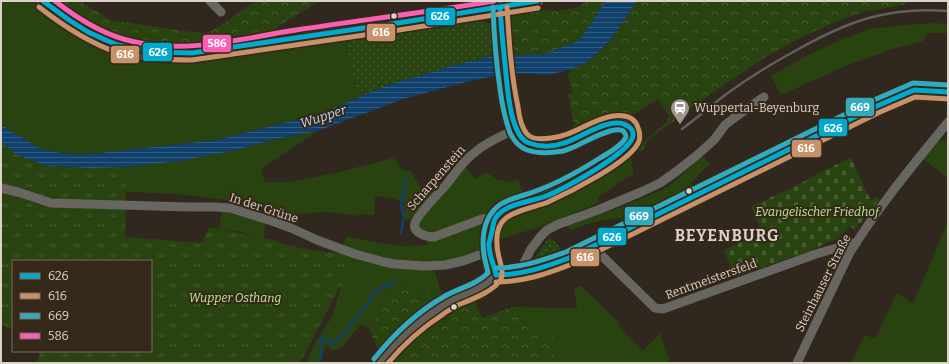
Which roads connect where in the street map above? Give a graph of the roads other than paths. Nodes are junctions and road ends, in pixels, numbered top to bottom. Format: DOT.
graph roads {
  1 [pos="42,1"];
  2 [pos="210,1"];
  3 [pos="537,1"];
  4 [pos="500,4"];
  5 [pos="221,12"];
  6 [pos="948,92"];
  7 [pos="764,97"];
  8 [pos="948,122"];
  9 [pos="516,129"];
  10 [pos="1,188"];
  11 [pos="495,220"];
  12 [pos="857,242"];
  13 [pos="595,245"];
  14 [pos="490,248"];
  15 [pos="519,273"];
  16 [pos="496,275"];
  17 [pos="379,363"];
  18 [pos="797,363"];
  1 -- 4 [label="main road"];
  2 -- 5 [label="street"];
  3 -- 4 [label="main road"];
  4 -- 9 [label="main road"];
  6 -- 13 [label="street"];
  7 -- 15 [label="street"];
  8 -- 12 [label="street, Steinhauser Straße"];
  9 -- 11 [label="street, Scharpenstein"];
  9 -- 11 [label="main road"];
  10 -- 14 [label="street, In der Grüne"];
  11 -- 14 [label="main road"];
  12 -- 13 [label="street, Rentmeistersfeld"];
  12 -- 18 [label="street, Steinhauser Straße"];
  13 -- 15 [label="street"];
  14 -- 16 [label="main road"];
  15 -- 16 [label="street"];
  16 -- 17 [label="main road"];
}
